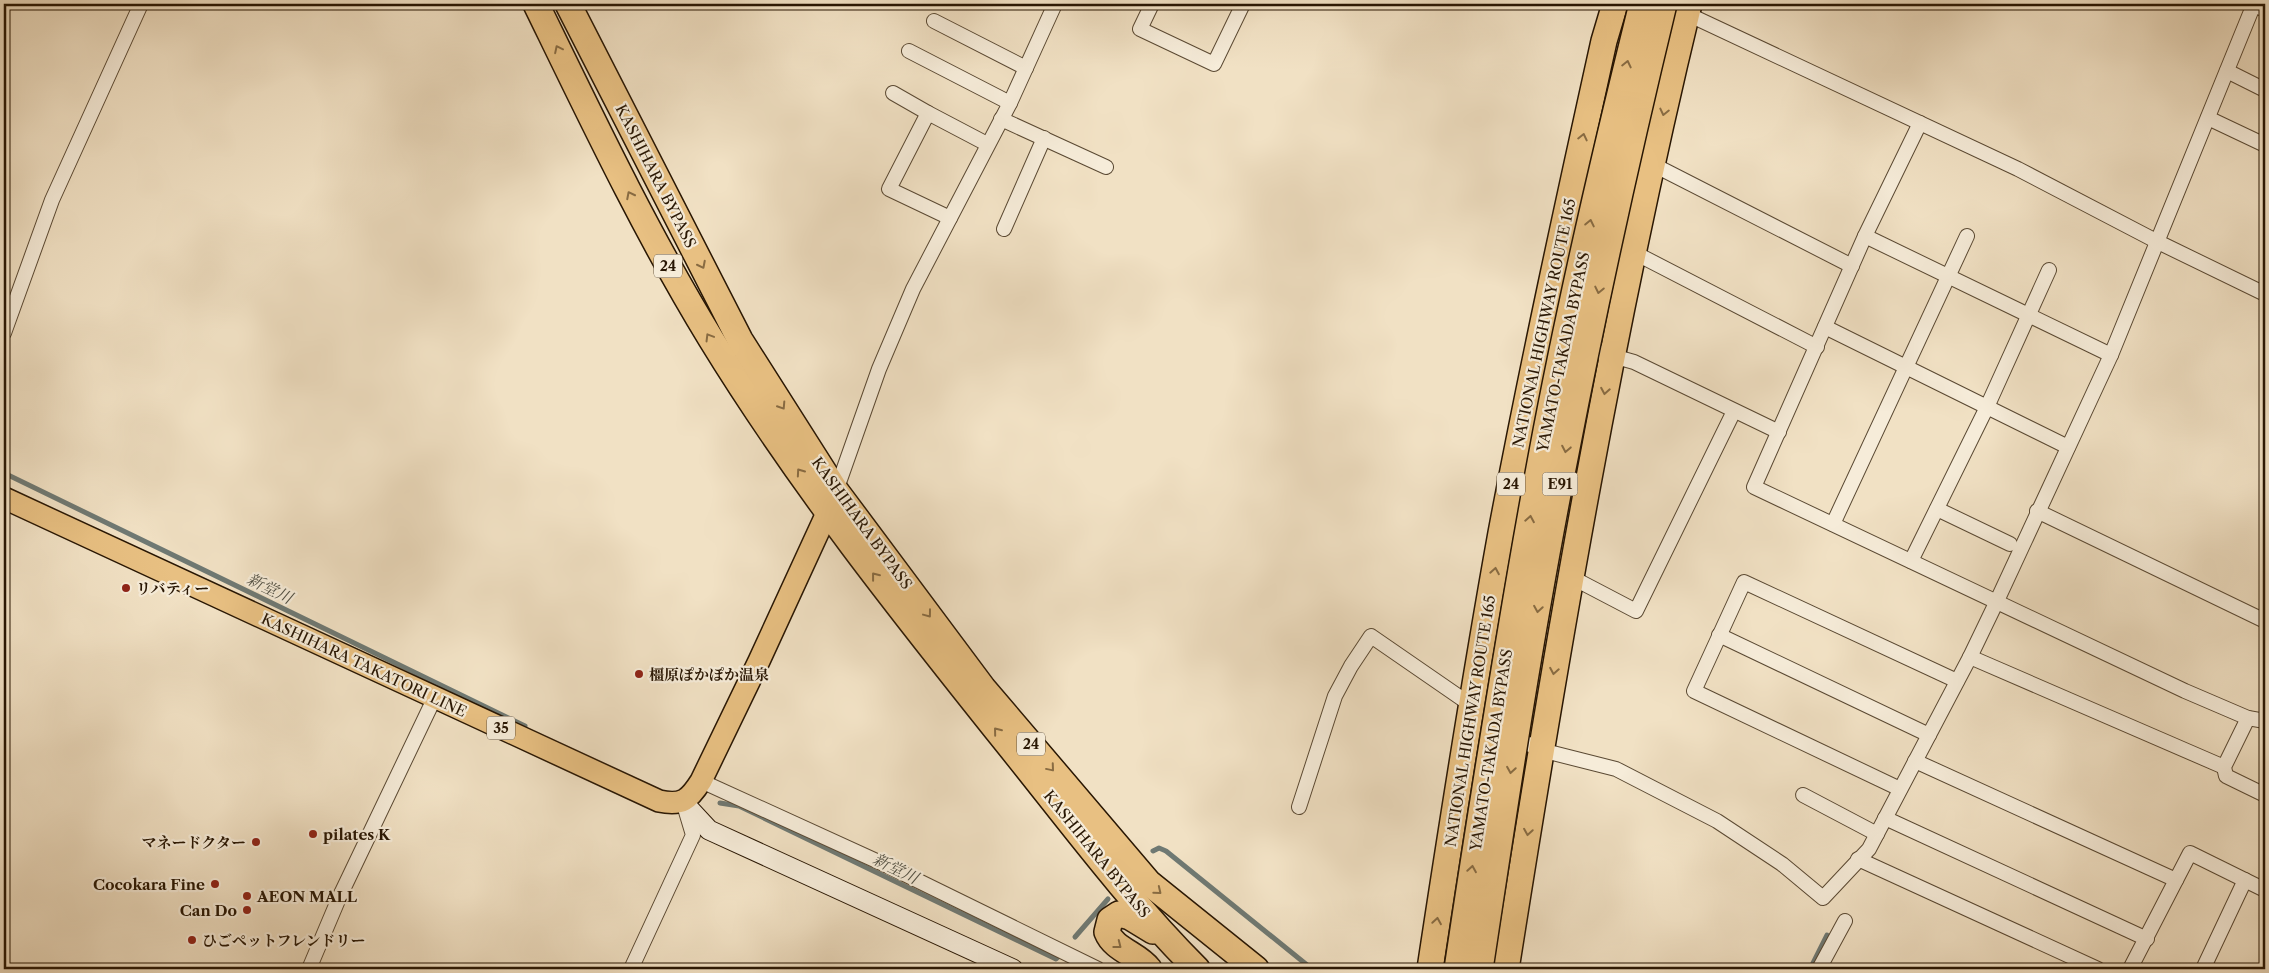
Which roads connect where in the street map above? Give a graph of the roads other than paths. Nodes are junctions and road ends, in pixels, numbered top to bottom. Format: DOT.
graph roads {
  1 [pos="141,4"];
  2 [pos="536,4"];
  3 [pos="568,4"];
  4 [pos="1055,4"];
  5 [pos="1152,4"];
  6 [pos="1243,4"];
  7 [pos="1615,4"];
  8 [pos="1642,4"];
  9 [pos="1676,6"];
  10 [pos="2258,6"];
  11 [pos="934,21"];
  12 [pos="909,51"];
  13 [pos="1026,68"];
  14 [pos="2227,71"];
  15 [pos="2265,90"];
  16 [pos="893,93"];
  17 [pos="1010,103"];
  18 [pos="928,113"];
  19 [pos="2208,118"];
  20 [pos="1001,119"];
  21 [pos="1920,123"];
  22 [pos="1044,138"];
  23 [pos="987,144"];
  24 [pos="2265,145"];
  25 [pos="1652,164"];
  26 [pos="1106,166"];
  27 [pos="1574,177"];
  28 [pos="1646,194"];
  29 [pos="950,218"];
  30 [pos="1004,230"];
  31 [pos="1866,236"];
  32 [pos="1967,236"];
  33 [pos="2158,242"];
  34 [pos="1633,252"];
  35 [pos="1852,266"];
  36 [pos="2050,270"];
  37 [pos="1949,276"];
  38 [pos="2265,294"];
  39 [pos="2028,315"];
  40 [pos="1825,327"];
  41 [pos="4,333"];
  42 [pos="1540,336"];
  43 [pos="1817,347"];
  44 [pos="1611,354"];
  45 [pos="2111,355"];
  46 [pos="1906,367"];
  47 [pos="1987,407"];
  48 [pos="1734,411"];
  49 [pos="1779,432"];
  50 [pos="2068,447"];
  51 [pos="4,498"];
  52 [pos="832,501"];
  53 [pos="1937,509"];
  54 [pos="2038,511"];
  55 [pos="1833,524"];
  56 [pos="1501,534"];
  57 [pos="2010,544"];
  58 [pos="1911,561"];
  59 [pos="1572,573"];
  60 [pos="1996,603"];
  61 [pos="2265,620"];
  62 [pos="1719,635"];
  63 [pos="1970,657"];
  64 [pos="1957,681"];
  65 [pos="435,697"];
  66 [pos="1470,710"];
  67 [pos="2248,718"];
  68 [pos="2265,721"];
  69 [pos="1929,734"];
  70 [pos="1541,750"];
  71 [pos="1915,761"];
  72 [pos="2224,767"];
  73 [pos="701,781"];
  74 [pos="1900,789"];
  75 [pos="2265,794"];
  76 [pos="1803,795"];
  77 [pos="683,802"];
  78 [pos="1299,808"];
  79 [pos="1885,818"];
  80 [pos="1877,834"];
  81 [pos="1858,859"];
  82 [pos="2176,880"];
  83 [pos="2245,880"];
  84 [pos="2265,890"];
  85 [pos="1845,921"];
  86 [pos="2147,939"];
  87 [pos="1172,944"];
  88 [pos="1430,968"];
  89 [pos="309,969"];
  90 [pos="631,969"];
  91 [pos="1013,969"];
  92 [pos="1098,969"];
  93 [pos="1149,969"];
  94 [pos="1197,969"];
  95 [pos="1256,969"];
  96 [pos="1457,969"];
  97 [pos="1480,969"];
  98 [pos="1506,969"];
  99 [pos="1818,969"];
  100 [pos="2098,969"];
  101 [pos="2130,969"];
  102 [pos="2203,969"];
  1 -- 41 [label="street"];
  52 -- 2 [label="highway, KASHIHARA BYPASS / 24, one-way"];
  3 -- 52 [label="highway, KASHIHARA BYPASS / 24, one-way"];
  4 -- 13 [label="street"];
  5 -- 6 [label="street"];
  27 -- 7 [label="highway, NATIONAL HIGHWAY ROUTE 165 / 24, one-way"];
  96 -- 8 [label="highway, YAMATO-TAKADA BYPASS / E91, one-way, bridge"];
  9 -- 21 [label="street"];
  9 -- 25 [label="highway, one-way"];
  9 -- 97 [label="highway, YAMATO-TAKADA BYPASS / E91, one-way, bridge"];
  10 -- 14 [label="street"];
  11 -- 13 [label="street"];
  12 -- 17 [label="street"];
  13 -- 17 [label="street"];
  14 -- 15 [label="street"];
  14 -- 19 [label="street"];
  16 -- 18 [label="street"];
  17 -- 20 [label="street"];
  18 -- 23 [label="street"];
  18 -- 29 [label="street"];
  19 -- 24 [label="street"];
  19 -- 33 [label="street"];
  20 -- 22 [label="street"];
  20 -- 23 [label="street"];
  21 -- 31 [label="street"];
  21 -- 33 [label="street"];
  22 -- 26 [label="street"];
  22 -- 30 [label="street"];
  23 -- 29 [label="street"];
  25 -- 28 [label="highway"];
  25 -- 35 [label="street"];
  27 -- 28 [label="street"];
  27 -- 42 [label="highway, NATIONAL HIGHWAY ROUTE 165 / 24"];
  28 -- 34 [label="highway"];
  29 -- 52 [label="street"];
  31 -- 35 [label="street"];
  31 -- 37 [label="street"];
  32 -- 37 [label="street"];
  33 -- 38 [label="street"];
  33 -- 45 [label="street"];
  34 -- 43 [label="street"];
  34 -- 44 [label="highway"];
  35 -- 40 [label="street"];
  36 -- 39 [label="street"];
  37 -- 39 [label="street"];
  37 -- 46 [label="street"];
  39 -- 45 [label="street"];
  39 -- 47 [label="street"];
  40 -- 43 [label="street"];
  40 -- 46 [label="street"];
  42 -- 44 [label="street"];
  42 -- 56 [label="highway, NATIONAL HIGHWAY ROUTE 165 / 24"];
  43 -- 49 [label="street"];
  44 -- 48 [label="street"];
  44 -- 59 [label="highway, one-way"];
  45 -- 50 [label="street"];
  46 -- 47 [label="street"];
  46 -- 55 [label="street"];
  47 -- 50 [label="street"];
  47 -- 53 [label="street"];
  48 -- 49 [label="street"];
  48 -- 59 [label="street"];
  49 -- 55 [label="street"];
  50 -- 54 [label="street"];
  51 -- 65 [label="main road, KASHIHARA TAKATORI LINE / 35"];
  52 -- 73 [label="main road"];
  87 -- 52 [label="highway, KASHIHARA BYPASS / 24, one-way"];
  52 -- 95 [label="highway, KASHIHARA BYPASS / 24, one-way"];
  53 -- 57 [label="street"];
  53 -- 58 [label="street"];
  54 -- 60 [label="street"];
  54 -- 61 [label="street"];
  55 -- 58 [label="street"];
  56 -- 59 [label="street"];
  66 -- 56 [label="highway, NATIONAL HIGHWAY ROUTE 165 / 24, one-way"];
  58 -- 60 [label="street"];
  59 -- 70 [label="highway, one-way"];
  60 -- 63 [label="street"];
  60 -- 67 [label="street"];
  62 -- 64 [label="street"];
  62 -- 69 [label="street"];
  62 -- 74 [label="street"];
  63 -- 64 [label="street"];
  63 -- 72 [label="street"];
  64 -- 69 [label="street"];
  65 -- 77 [label="main road, KASHIHARA TAKATORI LINE / 35"];
  65 -- 89 [label="street"];
  66 -- 70 [label="street"];
  66 -- 78 [label="street"];
  88 -- 66 [label="highway, NATIONAL HIGHWAY ROUTE 165 / 24, one-way"];
  67 -- 68 [label="street"];
  67 -- 72 [label="street"];
  69 -- 71 [label="street"];
  70 -- 81 [label="street"];
  70 -- 98 [label="highway, one-way"];
  71 -- 74 [label="street"];
  71 -- 82 [label="street"];
  72 -- 75 [label="street"];
  73 -- 77 [label="main road"];
  73 -- 92 [label="street"];
  74 -- 79 [label="street"];
  76 -- 80 [label="street"];
  77 -- 90 [label="street"];
  77 -- 91 [label="street"];
  79 -- 80 [label="street"];
  79 -- 86 [label="street"];
  80 -- 81 [label="street"];
  81 -- 100 [label="street"];
  82 -- 83 [label="street"];
  82 -- 86 [label="street"];
  83 -- 84 [label="street"];
  83 -- 102 [label="street"];
  85 -- 99 [label="street"];
  86 -- 101 [label="street"];
  87 -- 93 [label="highway, one-way"];
  87 -- 94 [label="highway, KASHIHARA BYPASS / 24"];
}
